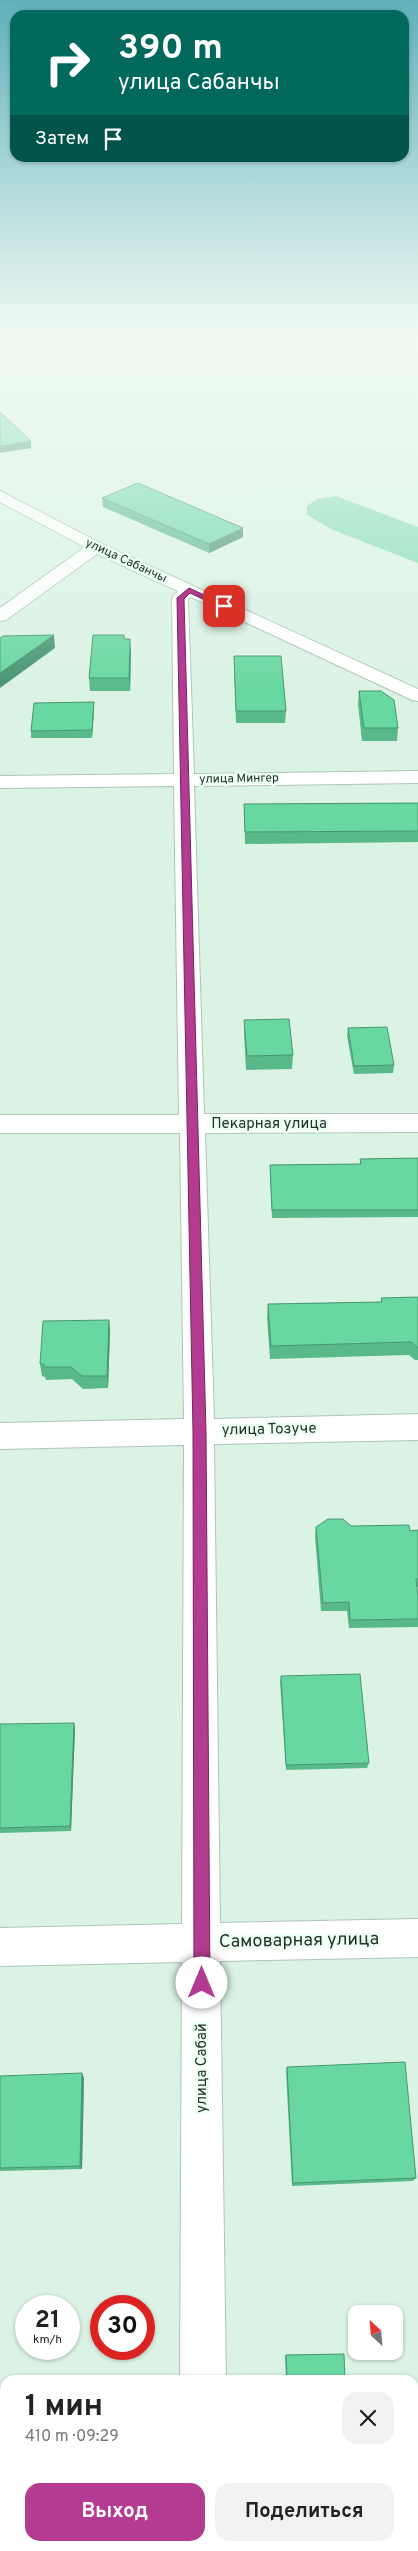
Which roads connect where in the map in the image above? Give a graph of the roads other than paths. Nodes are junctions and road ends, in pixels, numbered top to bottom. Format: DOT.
graph roads {
  1 [pos="0,496"];
  2 [pos="96,547"];
  3 [pos="189,590"];
  4 [pos="0,616"];
  5 [pos="418,696"];
  6 [pos="418,777"];
  7 [pos="183,780"];
  8 [pos="0,782"];
  9 [pos="418,1123"];
  10 [pos="0,1124"];
  11 [pos="191,1125"];
  12 [pos="418,1427"];
  13 [pos="199,1432"];
  14 [pos="0,1436"];
  15 [pos="418,1938"];
  16 [pos="202,1943"];
  17 [pos="0,1947"];
  18 [pos="203,2375"];
  1 -- 2 [label="street, улица Сабанчы"];
  2 -- 3 [label="street, улица Сабанчы"];
  2 -- 4 [label="street"];
  3 -- 5 [label="street, улица Сабанчы"];
  3 -- 7 [label="street, улица Сабай"];
  6 -- 7 [label="street, улица Мингер"];
  7 -- 8 [label="street, улица Мингер"];
  7 -- 11 [label="street, улица Сабай"];
  9 -- 11 [label="street, Пекарная улица"];
  10 -- 11 [label="street, Пекарная улица"];
  11 -- 13 [label="street, улица Сабай"];
  12 -- 13 [label="street, улица Тозуче"];
  13 -- 14 [label="street, улица Тозуче"];
  13 -- 16 [label="street, улица Сабай"];
  15 -- 16 [label="street, Самоварная улица"];
  16 -- 17 [label="street, Самоварная улица"];
  16 -- 18 [label="street, улица Сабай"];
}
